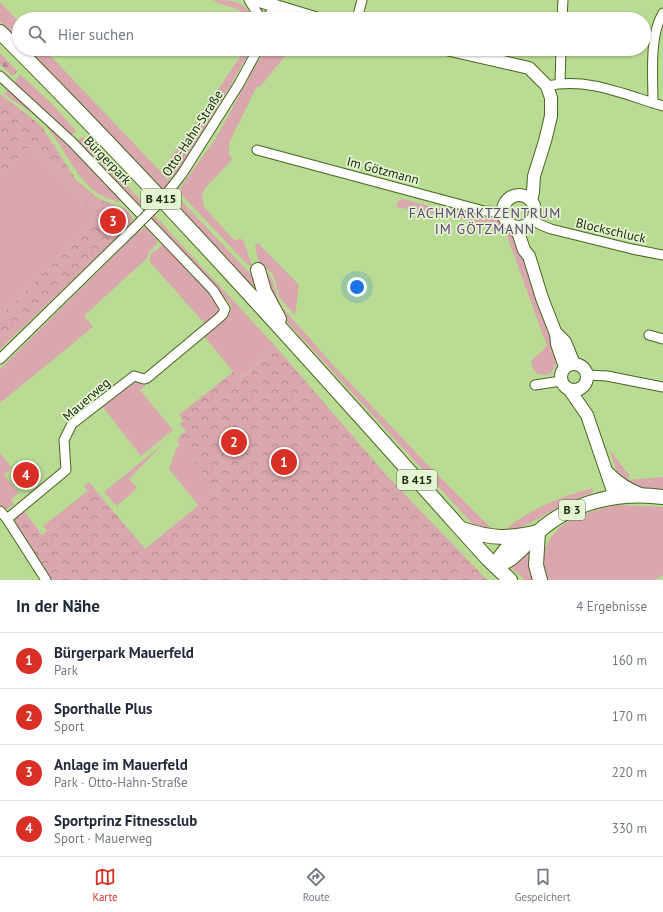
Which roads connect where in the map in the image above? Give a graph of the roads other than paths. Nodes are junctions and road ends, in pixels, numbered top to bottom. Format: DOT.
graph roads {
  1 [pos="249,0"];
  2 [pos="256,0"];
  3 [pos="362,0"];
  4 [pos="563,0"];
  5 [pos="257,12"];
  6 [pos="281,12"];
  7 [pos="359,12"];
  8 [pos="562,12"];
  9 [pos="663,13"];
  10 [pos="0,32"];
  11 [pos="12,44"];
  12 [pos="24,56"];
  13 [pos="254,56"];
  14 [pos="477,56"];
  15 [pos="561,56"];
  16 [pos="0,76"];
  17 [pos="560,83"];
  18 [pos="547,86"];
  19 [pos="653,103"];
  20 [pos="663,106"];
  21 [pos="257,150"];
  22 [pos="525,198"];
  23 [pos="503,212"];
  24 [pos="530,222"];
  25 [pos="513,226"];
  26 [pos="663,255"];
  27 [pos="529,256"];
  28 [pos="258,270"];
  29 [pos="286,334"];
  30 [pos="648,335"];
  31 [pos="194,338"];
  32 [pos="663,339"];
  33 [pos="0,359"];
  34 [pos="570,366"];
  35 [pos="586,379"];
  36 [pos="536,384"];
  37 [pos="565,385"];
  38 [pos="663,387"];
  39 [pos="587,415"];
  40 [pos="604,467"];
  41 [pos="644,495"];
  42 [pos="663,497"];
  43 [pos="611,498"];
  44 [pos="0,511"];
  45 [pos="7,519"];
  46 [pos="460,528"];
  47 [pos="538,532"];
  48 [pos="520,536"];
  49 [pos="495,566"];
  50 [pos="46,580"];
  51 [pos="510,580"];
  52 [pos="540,580"];
  1 -- 5 [label="street"];
  2 -- 6 [label="street"];
  3 -- 7 [label="street"];
  4 -- 8 [label="street"];
  9 -- 19 [label="street"];
  10 -- 11 [label="main road, B 415"];
  12 -- 29 [label="main road, B 415"];
  13 -- 33 [label="street, Otto-Hahn-Straße, bridge"];
  14 -- 18 [label="street"];
  15 -- 17 [label="street"];
  16 -- 31 [label="street, Bürgerpark"];
  17 -- 18 [label="street"];
  17 -- 19 [label="street"];
  18 -- 22 [label="street"];
  19 -- 20 [label="street"];
  21 -- 23 [label="street, Im Götzmann"];
  22 -- 23 [label="street"];
  22 -- 24 [label="street"];
  23 -- 25 [label="street"];
  24 -- 25 [label="street"];
  24 -- 26 [label="street, Blockschluck"];
  24 -- 27 [label="street"];
  25 -- 27 [label="street"];
  27 -- 34 [label="street"];
  28 -- 29 [label="main road"];
  29 -- 46 [label="main road, B 415"];
  30 -- 32 [label="street"];
  31 -- 45 [label="street, Mauerweg"];
  34 -- 35 [label="street"];
  34 -- 37 [label="street"];
  35 -- 37 [label="street"];
  35 -- 38 [label="street"];
  35 -- 39 [label="street"];
  36 -- 37 [label="street"];
  37 -- 39 [label="street"];
  39 -- 40 [label="street"];
  40 -- 41 [label="street, B 3"];
  40 -- 43 [label="street"];
  41 -- 42 [label="main road, B 3"];
  41 -- 43 [label="main road, B 3"];
  43 -- 47 [label="main road, B 3"];
  44 -- 45 [label="street"];
  45 -- 50 [label="street"];
  46 -- 48 [label="main road, B 3"];
  46 -- 49 [label="main road, B 415"];
  47 -- 48 [label="main road, B 3"];
  47 -- 49 [label="main road, B 3"];
  47 -- 52 [label="main road"];
  48 -- 49 [label="main road"];
  49 -- 51 [label="main road, B 415"];
}
